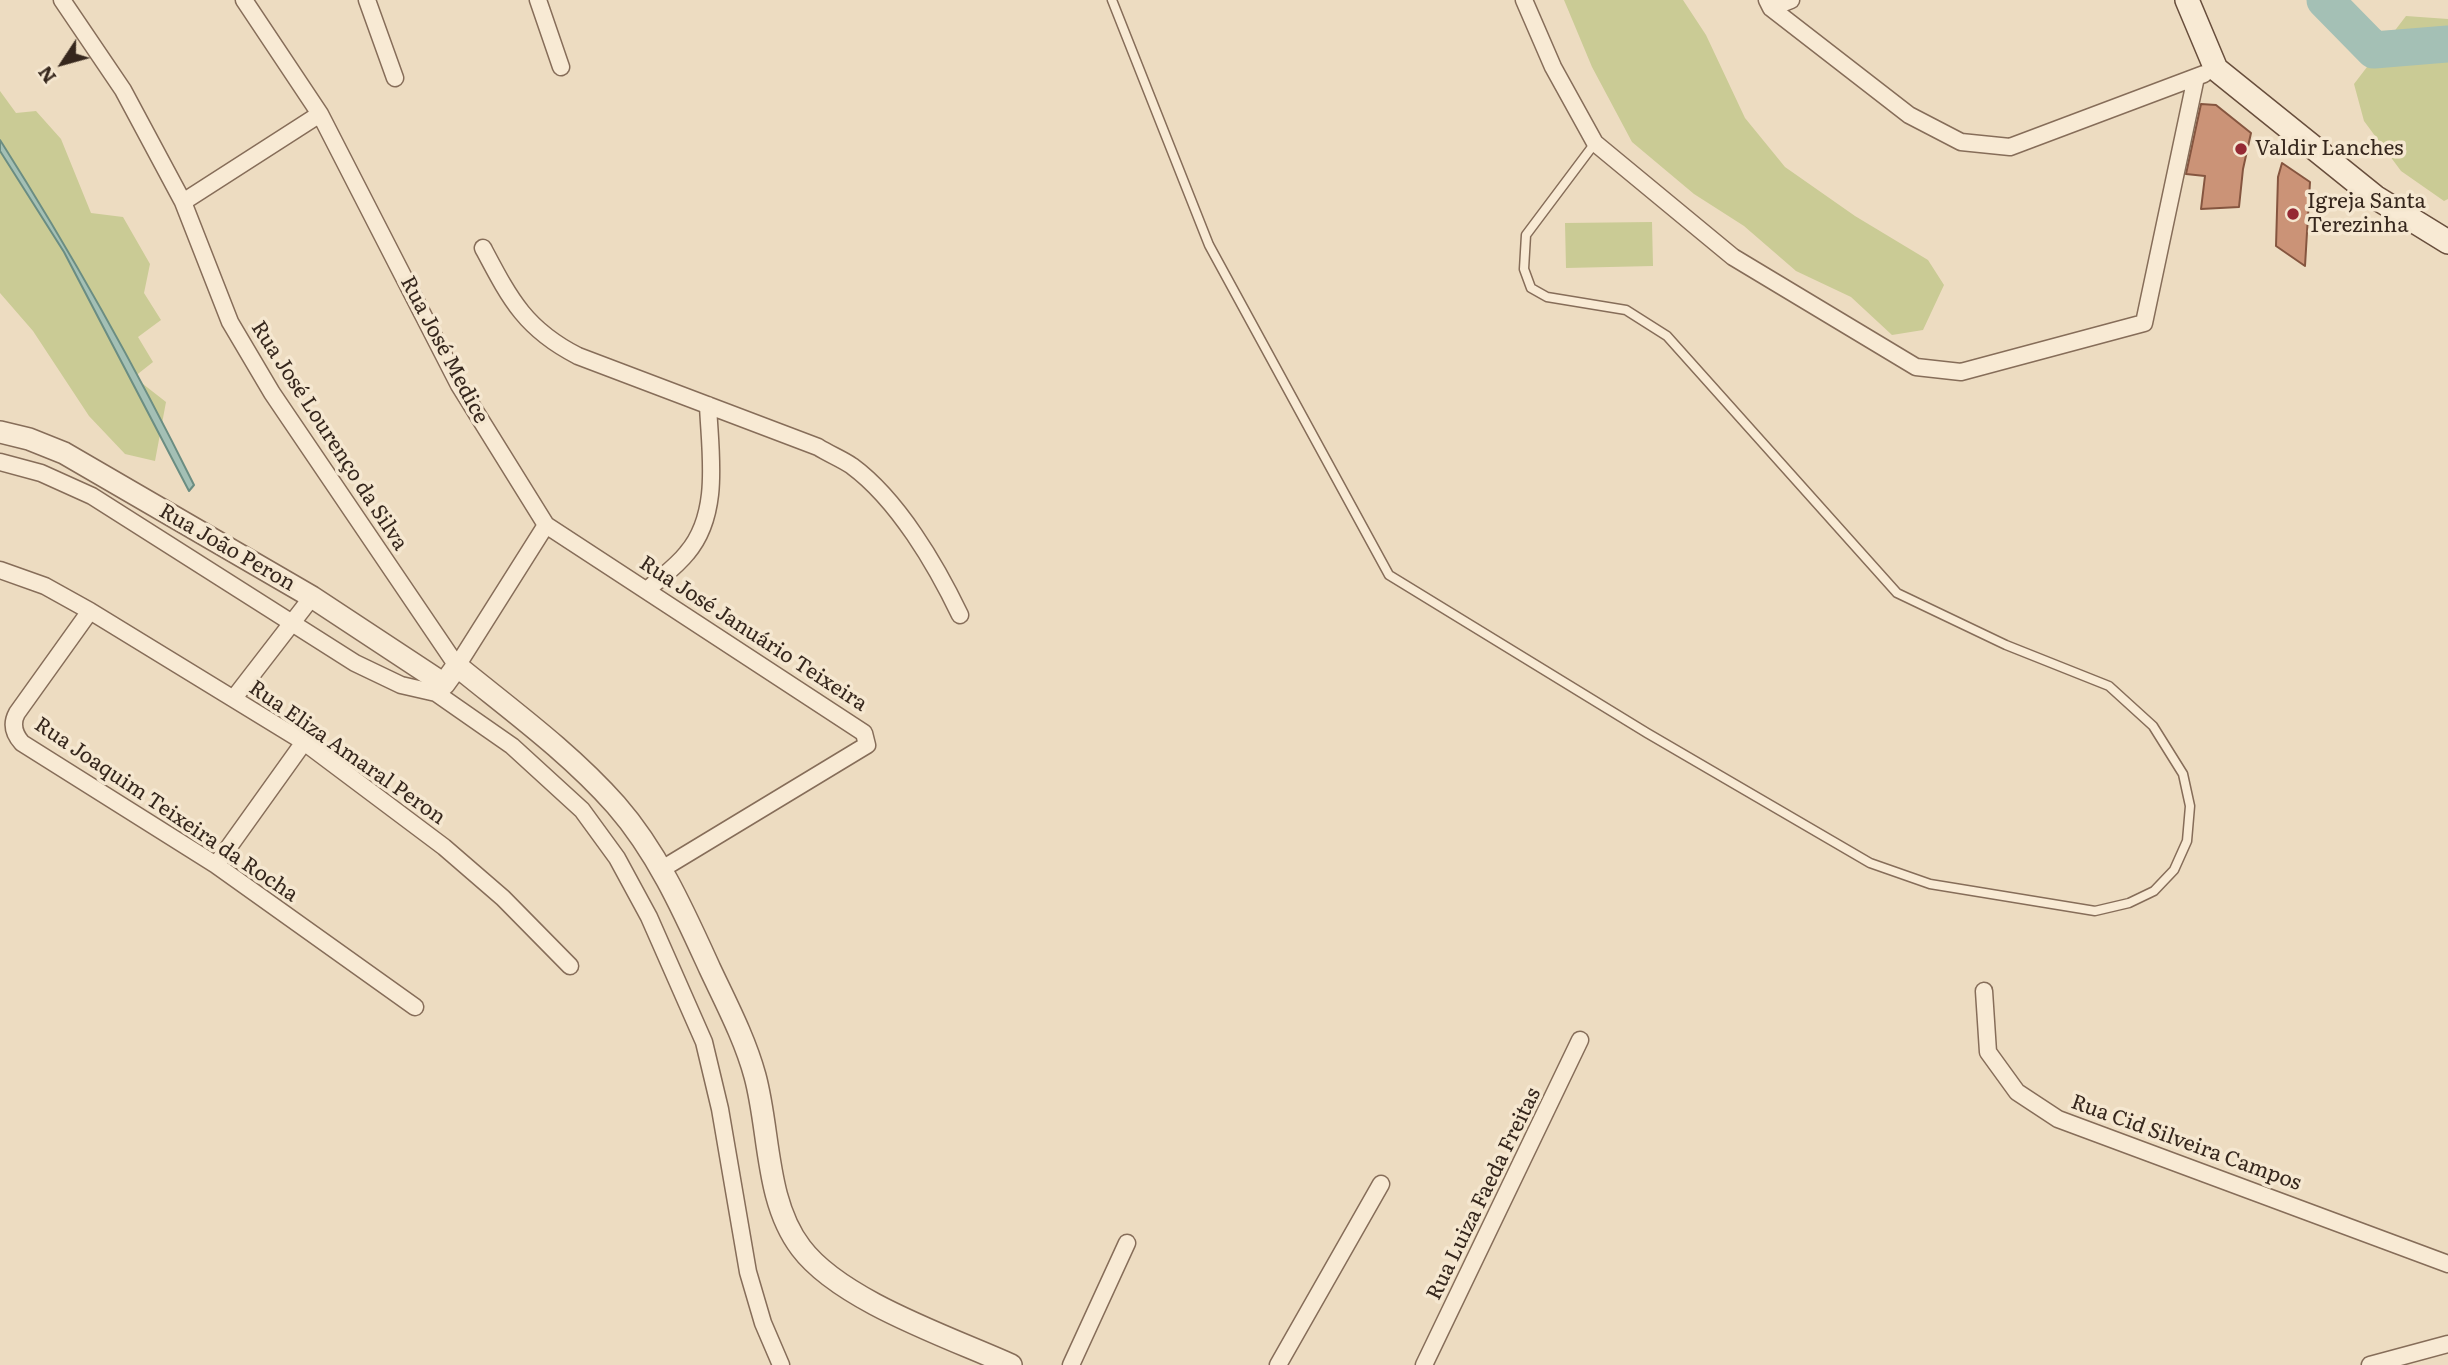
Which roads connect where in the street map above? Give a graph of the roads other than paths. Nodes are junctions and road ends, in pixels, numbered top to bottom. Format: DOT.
graph roads {
  1 [pos="62,0"];
  2 [pos="244,0"];
  3 [pos="367,0"];
  4 [pos="538,0"];
  5 [pos="1112,0"];
  6 [pos="1524,0"];
  7 [pos="1791,0"];
  8 [pos="2187,0"];
  9 [pos="1769,4"];
  10 [pos="561,66"];
  11 [pos="2206,73"];
  12 [pos="395,78"];
  13 [pos="320,114"];
  14 [pos="1595,143"];
  15 [pos="183,202"];
  16 [pos="2448,242"];
  17 [pos="483,248"];
  18 [pos="709,405"];
  19 [pos="0,432"];
  20 [pos="0,462"];
  21 [pos="546,525"];
  22 [pos="0,570"];
  23 [pos="647,590"];
  24 [pos="312,597"];
  25 [pos="90,611"];
  26 [pos="960,615"];
  27 [pos="292,622"];
  28 [pos="446,681"];
  29 [pos="234,698"];
  30 [pos="304,742"];
  31 [pos="216,865"];
  32 [pos="662,869"];
  33 [pos="570,966"];
  34 [pos="1984,991"];
  35 [pos="415,1007"];
  36 [pos="1580,1040"];
  37 [pos="1381,1184"];
  38 [pos="1127,1243"];
  39 [pos="2448,1264"];
  40 [pos="2448,1344"];
  41 [pos="781,1365"];
  42 [pos="1011,1365"];
  43 [pos="1071,1365"];
  44 [pos="1278,1365"];
  45 [pos="1424,1365"];
  46 [pos="2370,1365"];
  1 -- 15 [label="street, Rua José Lourenço da Silva"];
  2 -- 13 [label="street, Rua José Medice"];
  3 -- 12 [label="street"];
  4 -- 10 [label="street"];
  5 -- 14 [label="lane"];
  6 -- 14 [label="street"];
  7 -- 9 [label="street"];
  8 -- 11 [label="main road"];
  9 -- 11 [label="street"];
  11 -- 14 [label="street"];
  11 -- 16 [label="main road"];
  13 -- 15 [label="street"];
  13 -- 21 [label="street, Rua José Medice"];
  15 -- 28 [label="street, Rua José Lourenço da Silva"];
  17 -- 18 [label="street"];
  18 -- 23 [label="street"];
  18 -- 26 [label="street"];
  19 -- 24 [label="street, Rua João Peron"];
  20 -- 27 [label="street"];
  21 -- 23 [label="street, Rua José Januário Teixeira"];
  21 -- 28 [label="street"];
  22 -- 25 [label="street, Rua Eliza Amaral Peron"];
  23 -- 32 [label="street, Rua José Januário Teixeira"];
  24 -- 27 [label="street"];
  24 -- 28 [label="street, Rua João Peron"];
  25 -- 29 [label="street, Rua Eliza Amaral Peron"];
  25 -- 31 [label="street, Rua Joaquim Teixeira da Rocha"];
  27 -- 28 [label="street"];
  27 -- 29 [label="street"];
  28 -- 32 [label="street, Rua João Peron"];
  28 -- 41 [label="street"];
  29 -- 30 [label="street, Rua Eliza Amaral Peron"];
  30 -- 31 [label="street"];
  30 -- 33 [label="street, Rua Eliza Amaral Peron"];
  31 -- 35 [label="street, Rua Joaquim Teixeira da Rocha"];
  32 -- 42 [label="street, Rua João Peron"];
  34 -- 39 [label="street, Rua Cid Silveira Campos"];
  36 -- 45 [label="street, Rua Luiza Faeda Freitas"];
  37 -- 44 [label="street"];
  38 -- 43 [label="street"];
  40 -- 46 [label="street"];
}
